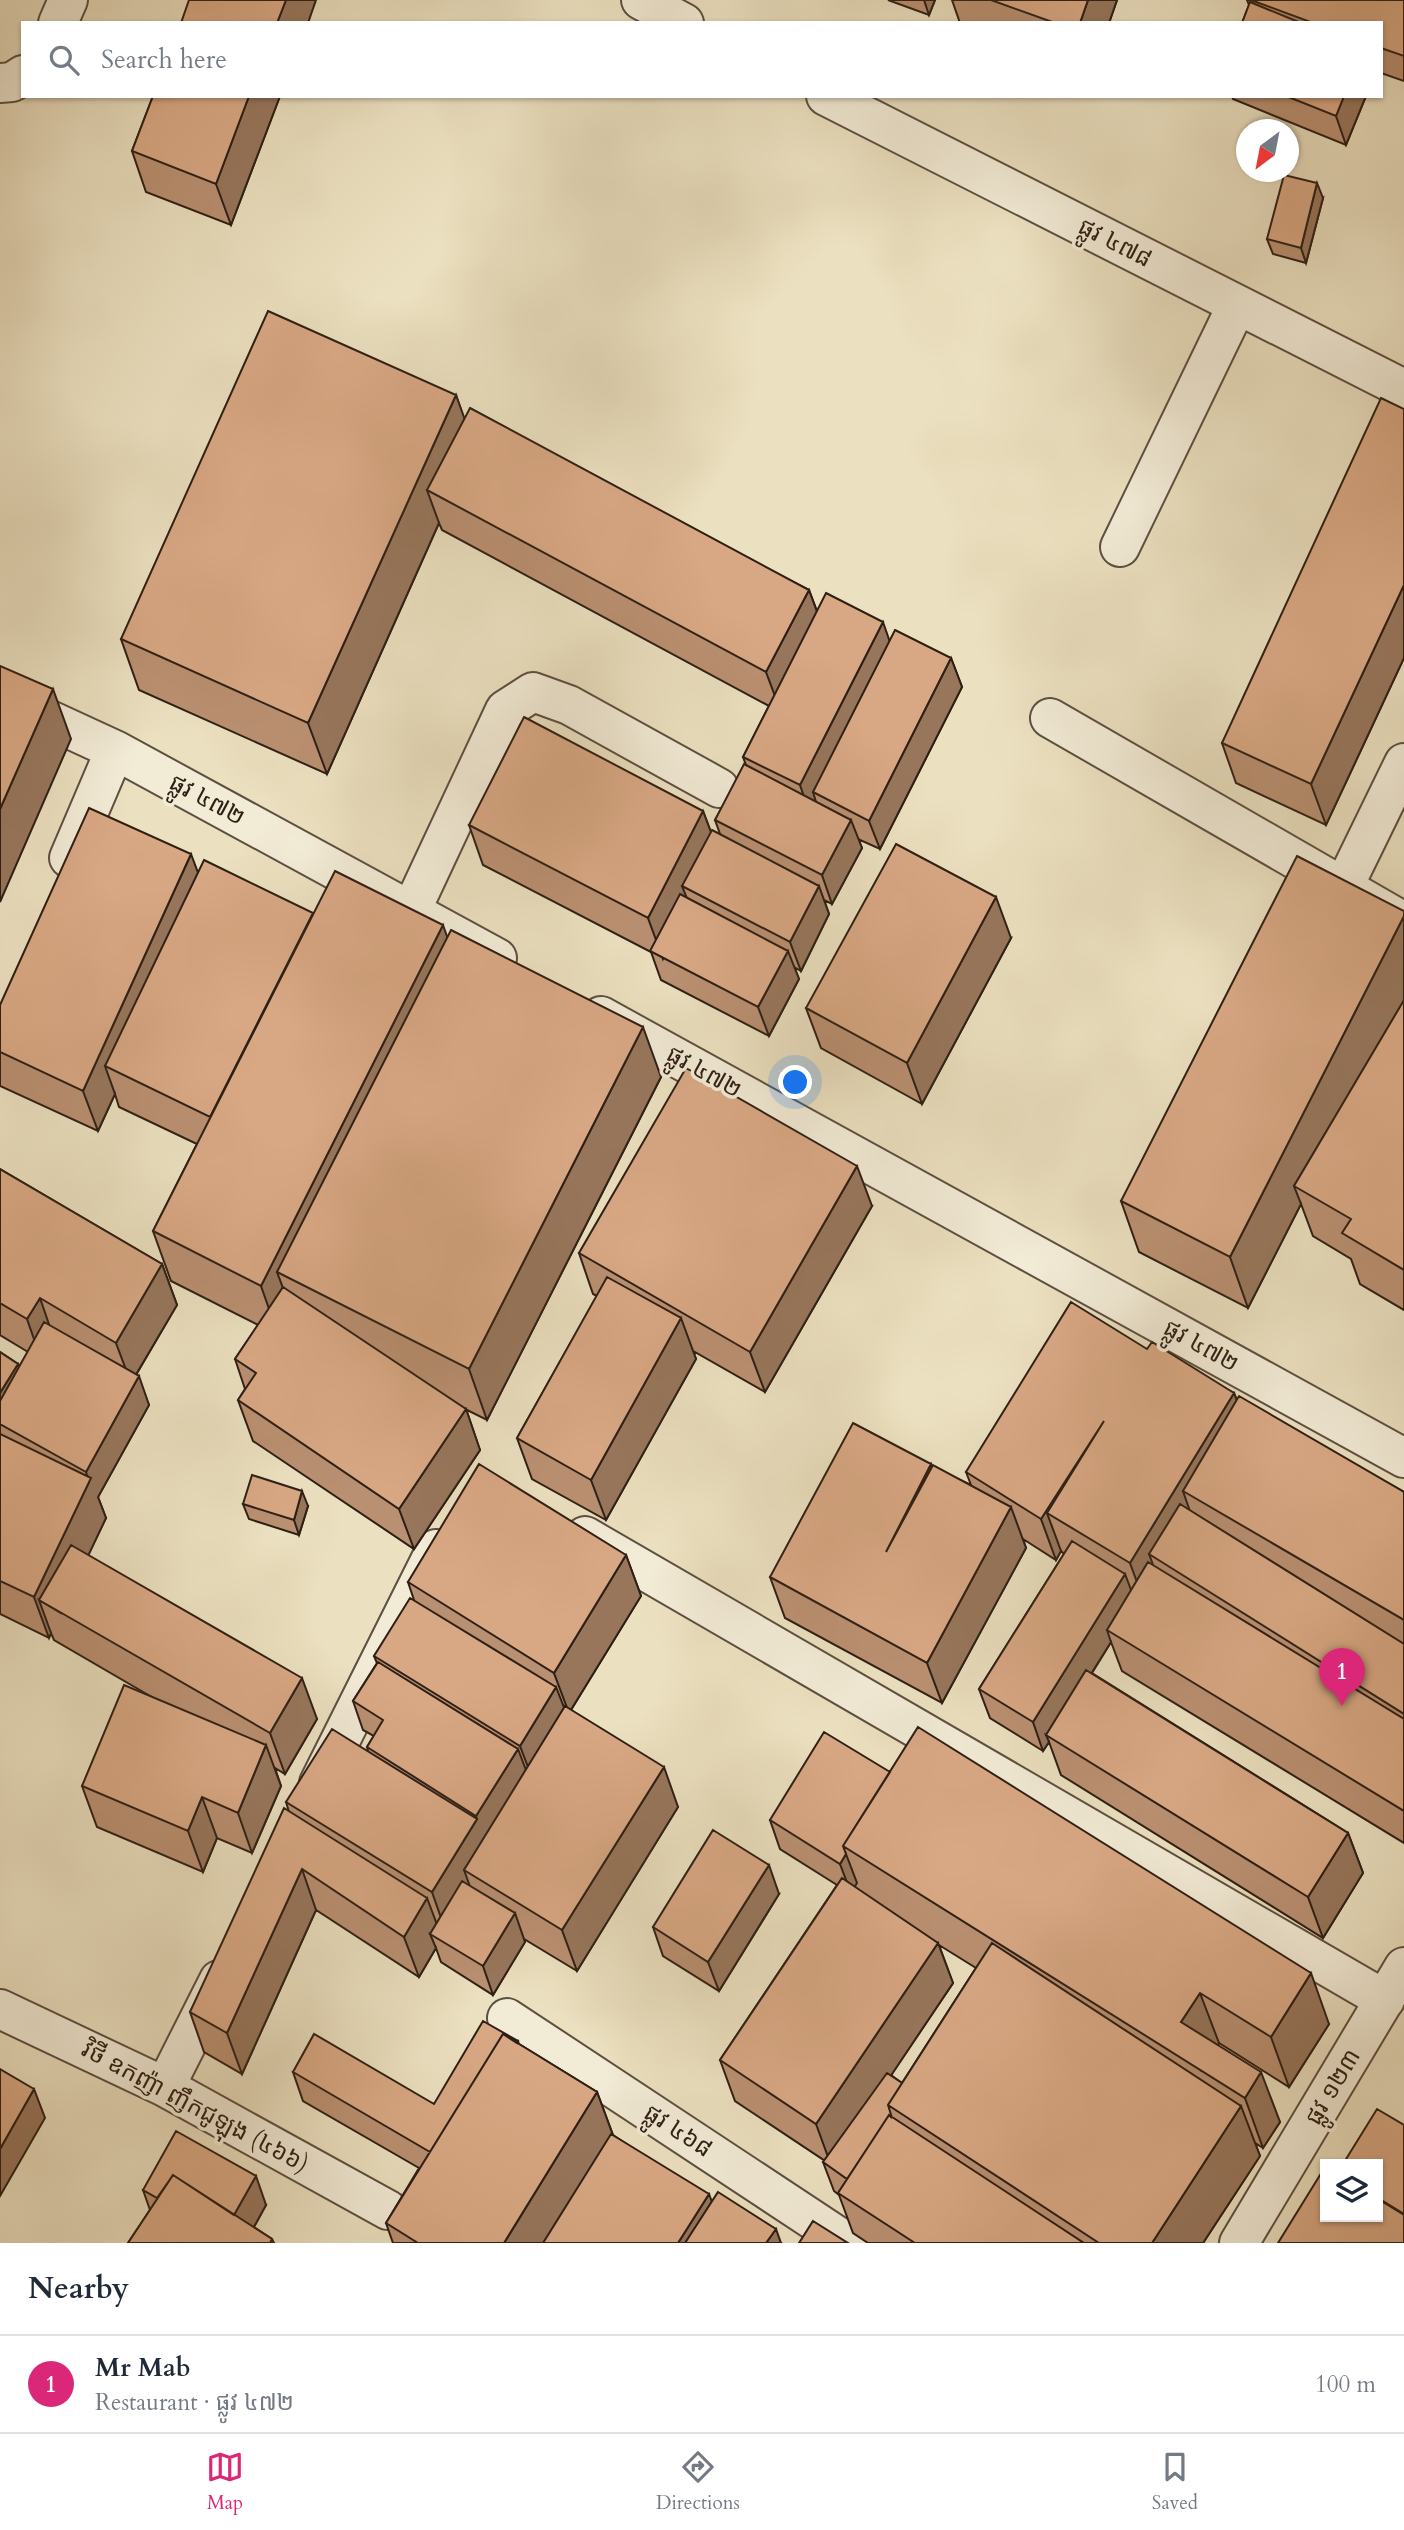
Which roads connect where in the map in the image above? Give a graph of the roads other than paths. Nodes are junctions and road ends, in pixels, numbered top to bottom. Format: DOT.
graph roads {
  1 [pos="68,0"];
  2 [pos="641,0"];
  3 [pos="59,21"];
  4 [pos="680,21"];
  5 [pos="21,76"];
  6 [pos="0,83"];
  7 [pos="830,98"];
  8 [pos="1237,305"];
  9 [pos="1404,389"];
  10 [pos="1120,547"];
  11 [pos="0,697"];
  12 [pos="1050,718"];
  13 [pos="115,750"];
  14 [pos="1404,764"];
  15 [pos="719,788"];
  16 [pos="1345,886"];
  17 [pos="55,891"];
  18 [pos="411,911"];
  19 [pos="1404,922"];
  20 [pos="522,972"];
  21 [pos="570,999"];
  22 [pos="1404,1458"];
  23 [pos="459,1518"];
  24 [pos="558,1520"];
  25 [pos="301,1818"];
  26 [pos="233,1952"];
  27 [pos="1404,1967"];
  28 [pos="1385,2000"];
  29 [pos="0,2009"];
  30 [pos="507,2018"];
  31 [pos="165,2087"];
  32 [pos="387,2210"];
  33 [pos="848,2243"];
  34 [pos="1239,2243"];
  1 -- 3 [label="street"];
  2 -- 4 [label="street"];
  5 -- 6 [label="street"];
  7 -- 8 [label="street, ផ្លូវ ៤៧៨"];
  8 -- 9 [label="street, ផ្លូវ ៤៧៨"];
  8 -- 10 [label="street"];
  11 -- 13 [label="street, ផ្លូវ ៤៧២"];
  12 -- 16 [label="street"];
  13 -- 17 [label="street"];
  13 -- 18 [label="street, ផ្លូវ ៤៧២"];
  14 -- 16 [label="street"];
  15 -- 18 [label="street"];
  16 -- 19 [label="street"];
  18 -- 20 [label="street, ផ្លូវ ៤៧២"];
  21 -- 22 [label="street, ផ្លូវ ៤៧២"];
  23 -- 25 [label="street"];
  24 -- 28 [label="street"];
  26 -- 31 [label="street"];
  27 -- 28 [label="street, ផ្លូវ ១២៣"];
  28 -- 34 [label="street, ផ្លូវ ១២៣"];
  29 -- 31 [label="street, វិថី ឧកញ៉ា ញឹកជូឡុង (៤៦៦)"];
  30 -- 33 [label="street, ផ្លូវ ៤៦៨"];
  31 -- 32 [label="street, វិថី ឧកញ៉ា ញឹកជូឡុង (៤៦៦)"];
}
